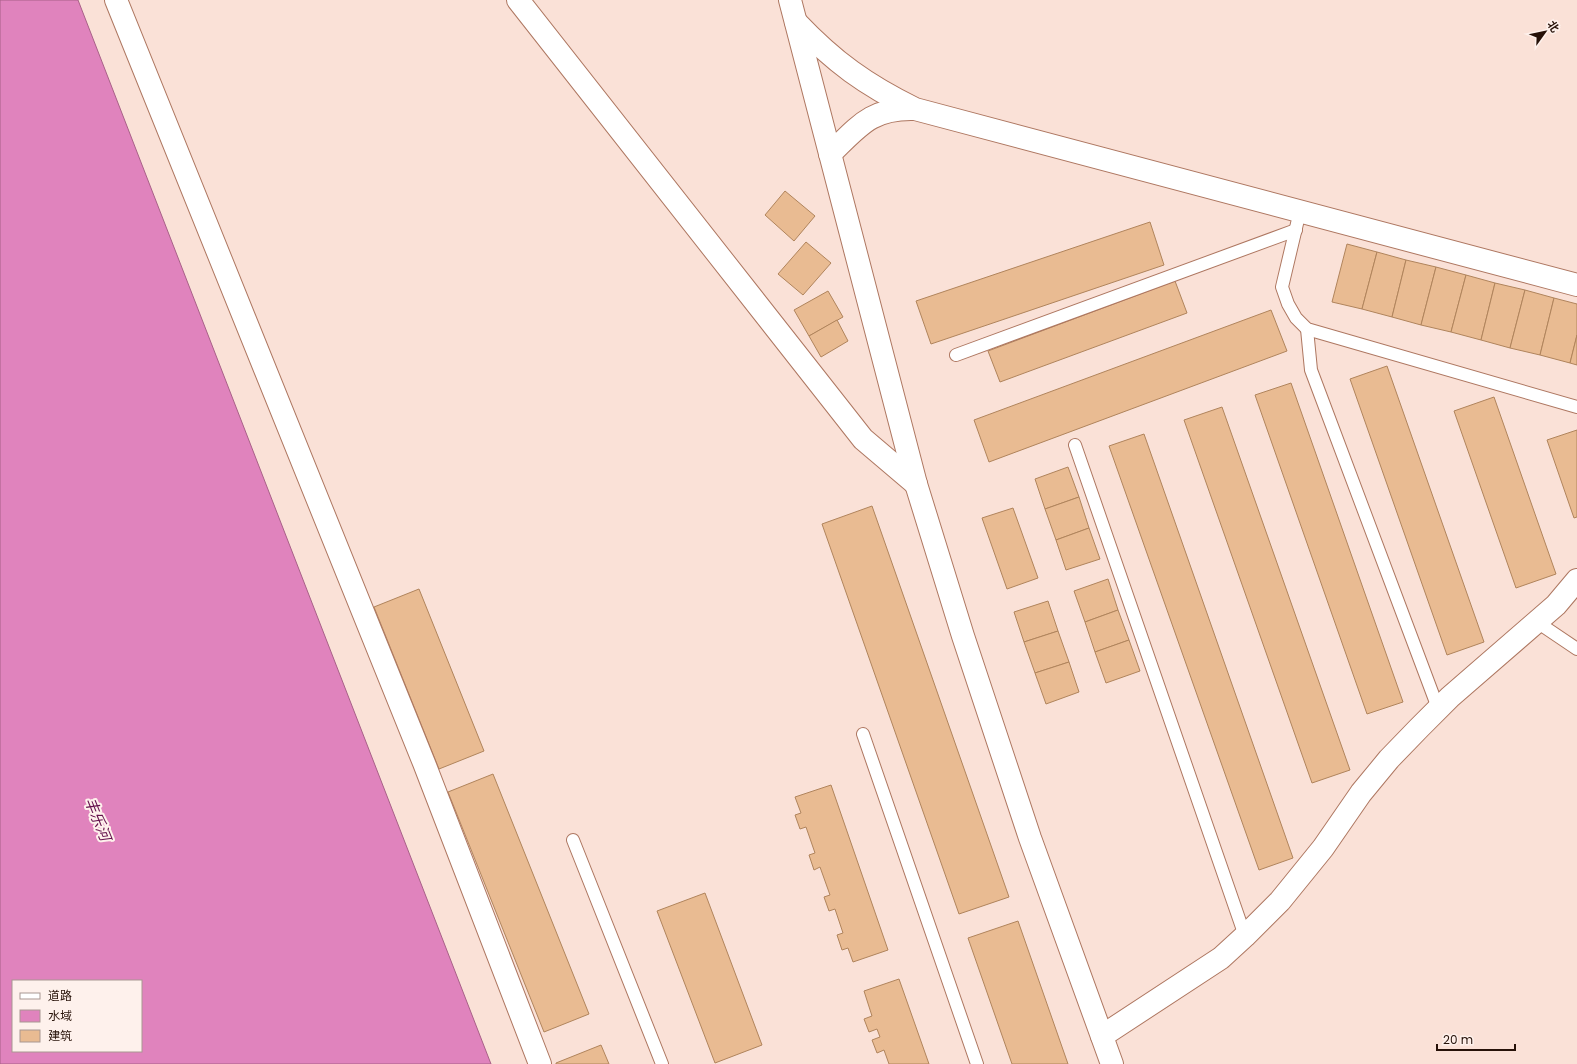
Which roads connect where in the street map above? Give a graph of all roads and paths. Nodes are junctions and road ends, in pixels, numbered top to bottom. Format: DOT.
graph roads {
  1 [pos="116,0"];
  2 [pos="518,0"];
  3 [pos="790,0"];
  4 [pos="796,22"];
  5 [pos="915,109"];
  6 [pos="830,154"];
  7 [pos="1298,221"];
  8 [pos="1577,285"];
  9 [pos="1307,329"];
  10 [pos="956,355"];
  11 [pos="1577,407"];
  12 [pos="1076,445"];
  13 [pos="916,484"];
  14 [pos="1577,580"];
  15 [pos="1537,622"];
  16 [pos="1577,650"];
  17 [pos="1438,708"];
  18 [pos="863,734"];
  19 [pos="573,840"];
  20 [pos="1246,936"];
  21 [pos="1102,1036"];
  22 [pos="540,1064"];
  23 [pos="662,1064"];
  24 [pos="977,1064"];
  25 [pos="1112,1064"];
  1 -- 22 [label="street"];
  2 -- 13 [label="street"];
  3 -- 4 [label="street"];
  4 -- 5 [label="street"];
  4 -- 6 [label="street"];
  5 -- 6 [label="street"];
  5 -- 7 [label="street"];
  6 -- 13 [label="street"];
  7 -- 8 [label="street"];
  7 -- 9 [label="lane"];
  7 -- 10 [label="lane"];
  9 -- 11 [label="lane"];
  9 -- 17 [label="lane"];
  12 -- 20 [label="lane"];
  13 -- 21 [label="street"];
  14 -- 15 [label="street"];
  15 -- 16 [label="lane"];
  15 -- 17 [label="street"];
  17 -- 20 [label="street"];
  18 -- 24 [label="lane"];
  19 -- 23 [label="lane"];
  20 -- 21 [label="street"];
  21 -- 25 [label="street"];
}
